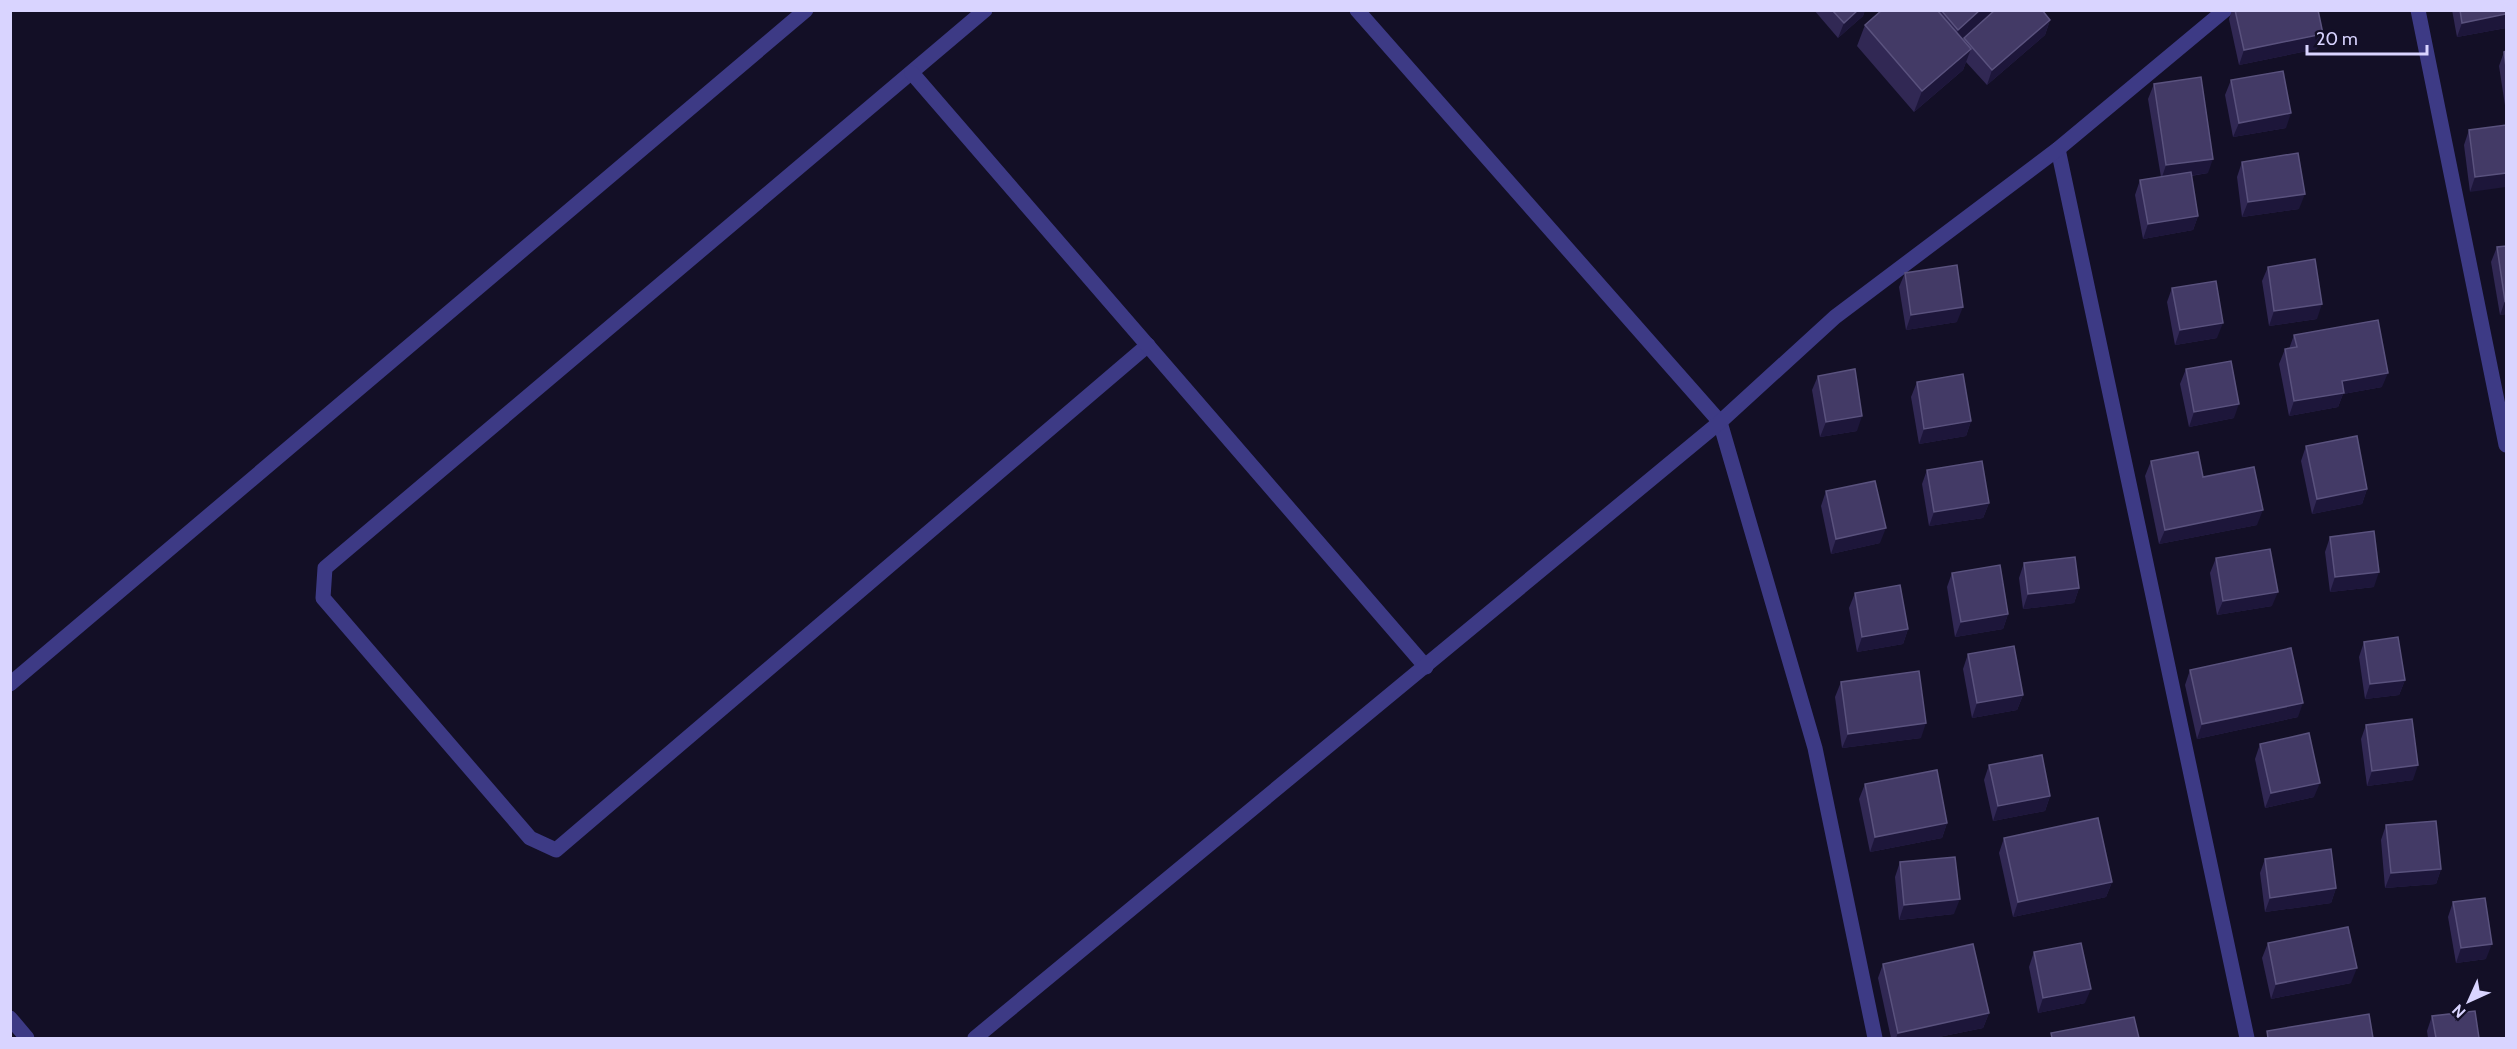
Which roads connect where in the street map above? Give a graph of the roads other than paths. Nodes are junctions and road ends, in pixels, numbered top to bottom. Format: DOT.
graph roads {
  1 [pos="806,10"];
  2 [pos="985,10"];
  3 [pos="1357,10"];
  4 [pos="2225,10"];
  5 [pos="2418,10"];
  6 [pos="912,73"];
  7 [pos="2058,149"];
  8 [pos="1148,345"];
  9 [pos="1720,422"];
  10 [pos="2506,445"];
  11 [pos="1426,667"];
  12 [pos="10,684"];
  13 [pos="12,1023"];
  14 [pos="27,1038"];
  15 [pos="975,1038"];
  16 [pos="1875,1038"];
  17 [pos="2247,1038"];
  1 -- 12 [label="street"];
  2 -- 6 [label="street"];
  3 -- 9 [label="street"];
  4 -- 7 [label="street"];
  5 -- 10 [label="street"];
  6 -- 8 [label="street"];
  6 -- 8 [label="street"];
  7 -- 9 [label="street"];
  7 -- 17 [label="street"];
  8 -- 11 [label="street"];
  9 -- 11 [label="street"];
  9 -- 16 [label="street"];
  11 -- 15 [label="street"];
  13 -- 14 [label="street"];
}
